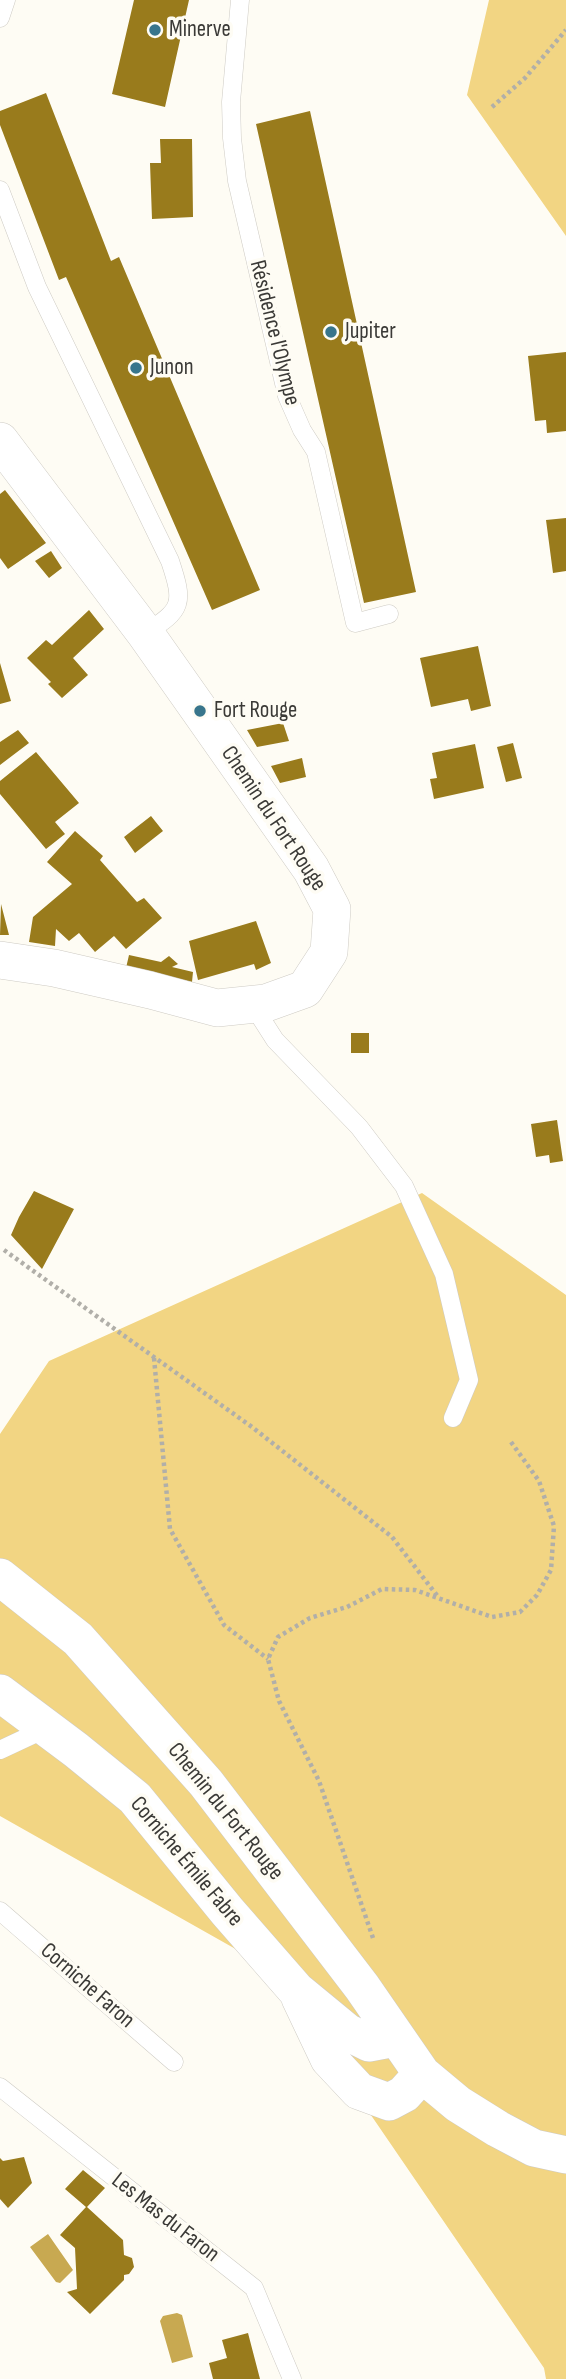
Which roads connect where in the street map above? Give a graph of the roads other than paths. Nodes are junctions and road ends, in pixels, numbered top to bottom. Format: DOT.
graph roads {
  1 [pos="6,0"];
  2 [pos="240,0"];
  3 [pos="0,18"];
  4 [pos="0,190"];
  5 [pos="0,443"];
  6 [pos="389,614"];
  7 [pos="145,633"];
  8 [pos="0,960"];
  9 [pos="251,1004"];
  10 [pos="453,1418"];
  11 [pos="0,1577"];
  12 [pos="0,1693"];
  13 [pos="47,1728"];
  14 [pos="0,1750"];
  15 [pos="0,1911"];
  16 [pos="296,1990"];
  17 [pos="394,2034"];
  18 [pos="174,2062"];
  19 [pos="422,2074"];
  20 [pos="0,2087"];
  21 [pos="566,2155"];
  22 [pos="292,2379"];
  1 -- 3 [label="lane"];
  2 -- 6 [label="lane, Résidence l'Olympe"];
  4 -- 7 [label="lane"];
  5 -- 7 [label="street, Chemin du Fort Rouge"];
  7 -- 9 [label="street, Chemin du Fort Rouge"];
  8 -- 9 [label="street, Chemin du Fort Rouge"];
  9 -- 10 [label="lane"];
  11 -- 17 [label="street, Chemin du Fort Rouge"];
  12 -- 13 [label="street, Corniche Émile Fabre"];
  13 -- 14 [label="lane"];
  13 -- 16 [label="street, Corniche Émile Fabre"];
  15 -- 18 [label="lane, Corniche Faron"];
  16 -- 17 [label="street, Corniche Émile Fabre"];
  16 -- 19 [label="street, Corniche Émile Fabre"];
  17 -- 19 [label="street, Chemin du Fort Rouge"];
  19 -- 21 [label="street, Chemin du Fort Rouge"];
  20 -- 22 [label="lane, Les Mas du Faron"];
}
